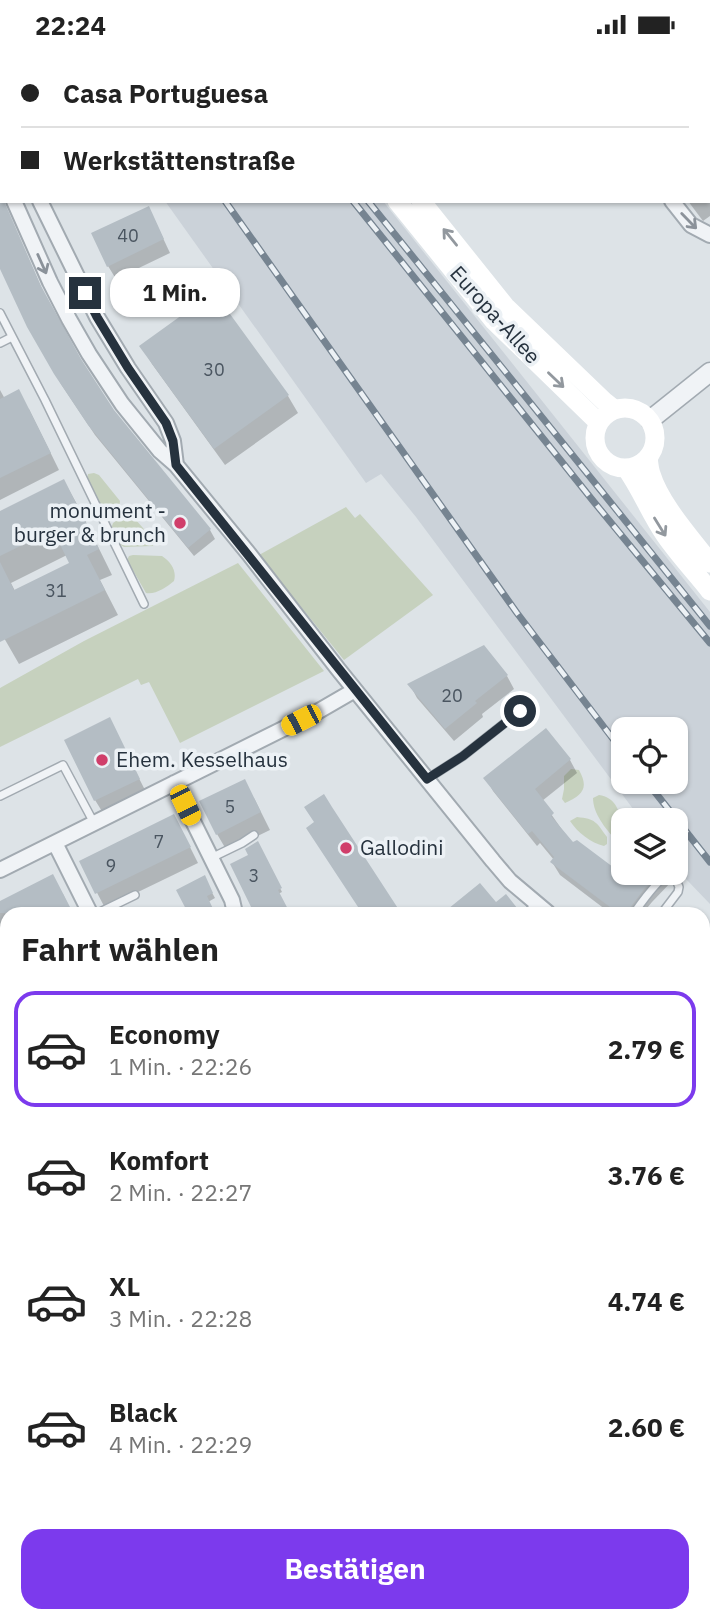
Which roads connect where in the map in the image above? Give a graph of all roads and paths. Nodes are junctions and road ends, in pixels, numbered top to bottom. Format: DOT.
graph roads {
  1 [pos="15,203"];
  2 [pos="41,203"];
  3 [pos="399,203"];
  4 [pos="423,203"];
  5 [pos="674,203"];
  6 [pos="710,235"];
  7 [pos="0,313"];
  8 [pos="12,337"];
  9 [pos="0,343"];
  10 [pos="710,372"];
  11 [pos="615,409"];
  12 [pos="650,420"];
  13 [pos="599,423"];
  14 [pos="648,458"];
  15 [pos="176,465"];
  16 [pos="626,468"];
  17 [pos="710,563"];
  18 [pos="710,591"];
  19 [pos="144,604"];
  20 [pos="355,689"];
  21 [pos="520,711"];
  22 [pos="427,779"];
  23 [pos="174,783"];
  24 [pos="0,796"];
  25 [pos="94,823"];
  26 [pos="254,835"];
  27 [pos="54,843"];
  28 [pos="211,858"];
  29 [pos="0,870"];
  30 [pos="135,895"];
  31 [pos="87,907"];
  32 [pos="110,907"];
  33 [pos="234,907"];
  34 [pos="530,907"];
  35 [pos="639,907"];
  36 [pos="667,907"];
  1 -- 15 [label="street, one-way"];
  2 -- 15 [label="street"];
  3 -- 13 [label="main road, Europa-Allee, one-way"];
  11 -- 4 [label="main road, Europa-Allee, one-way"];
  5 -- 6 [label="street, one-way"];
  7 -- 8 [label="lane"];
  8 -- 9 [label="lane"];
  8 -- 19 [label="lane"];
  10 -- 12 [label="street"];
  11 -- 12 [label="main road"];
  11 -- 13 [label="main road"];
  12 -- 14 [label="main road"];
  13 -- 16 [label="main road"];
  14 -- 16 [label="main road"];
  14 -- 17 [label="main road"];
  15 -- 20 [label="street"];
  16 -- 18 [label="main road, one-way"];
  20 -- 22 [label="street"];
  20 -- 23 [label="street"];
  21 -- 22 [label="lane"];
  22 -- 34 [label="street"];
  23 -- 25 [label="street"];
  23 -- 28 [label="street"];
  24 -- 25 [label="lane"];
  25 -- 27 [label="street"];
  26 -- 28 [label="lane"];
  27 -- 29 [label="street"];
  27 -- 31 [label="street"];
  28 -- 33 [label="street"];
  30 -- 32 [label="lane"];
  35 -- 36 [label="lane"];
}
